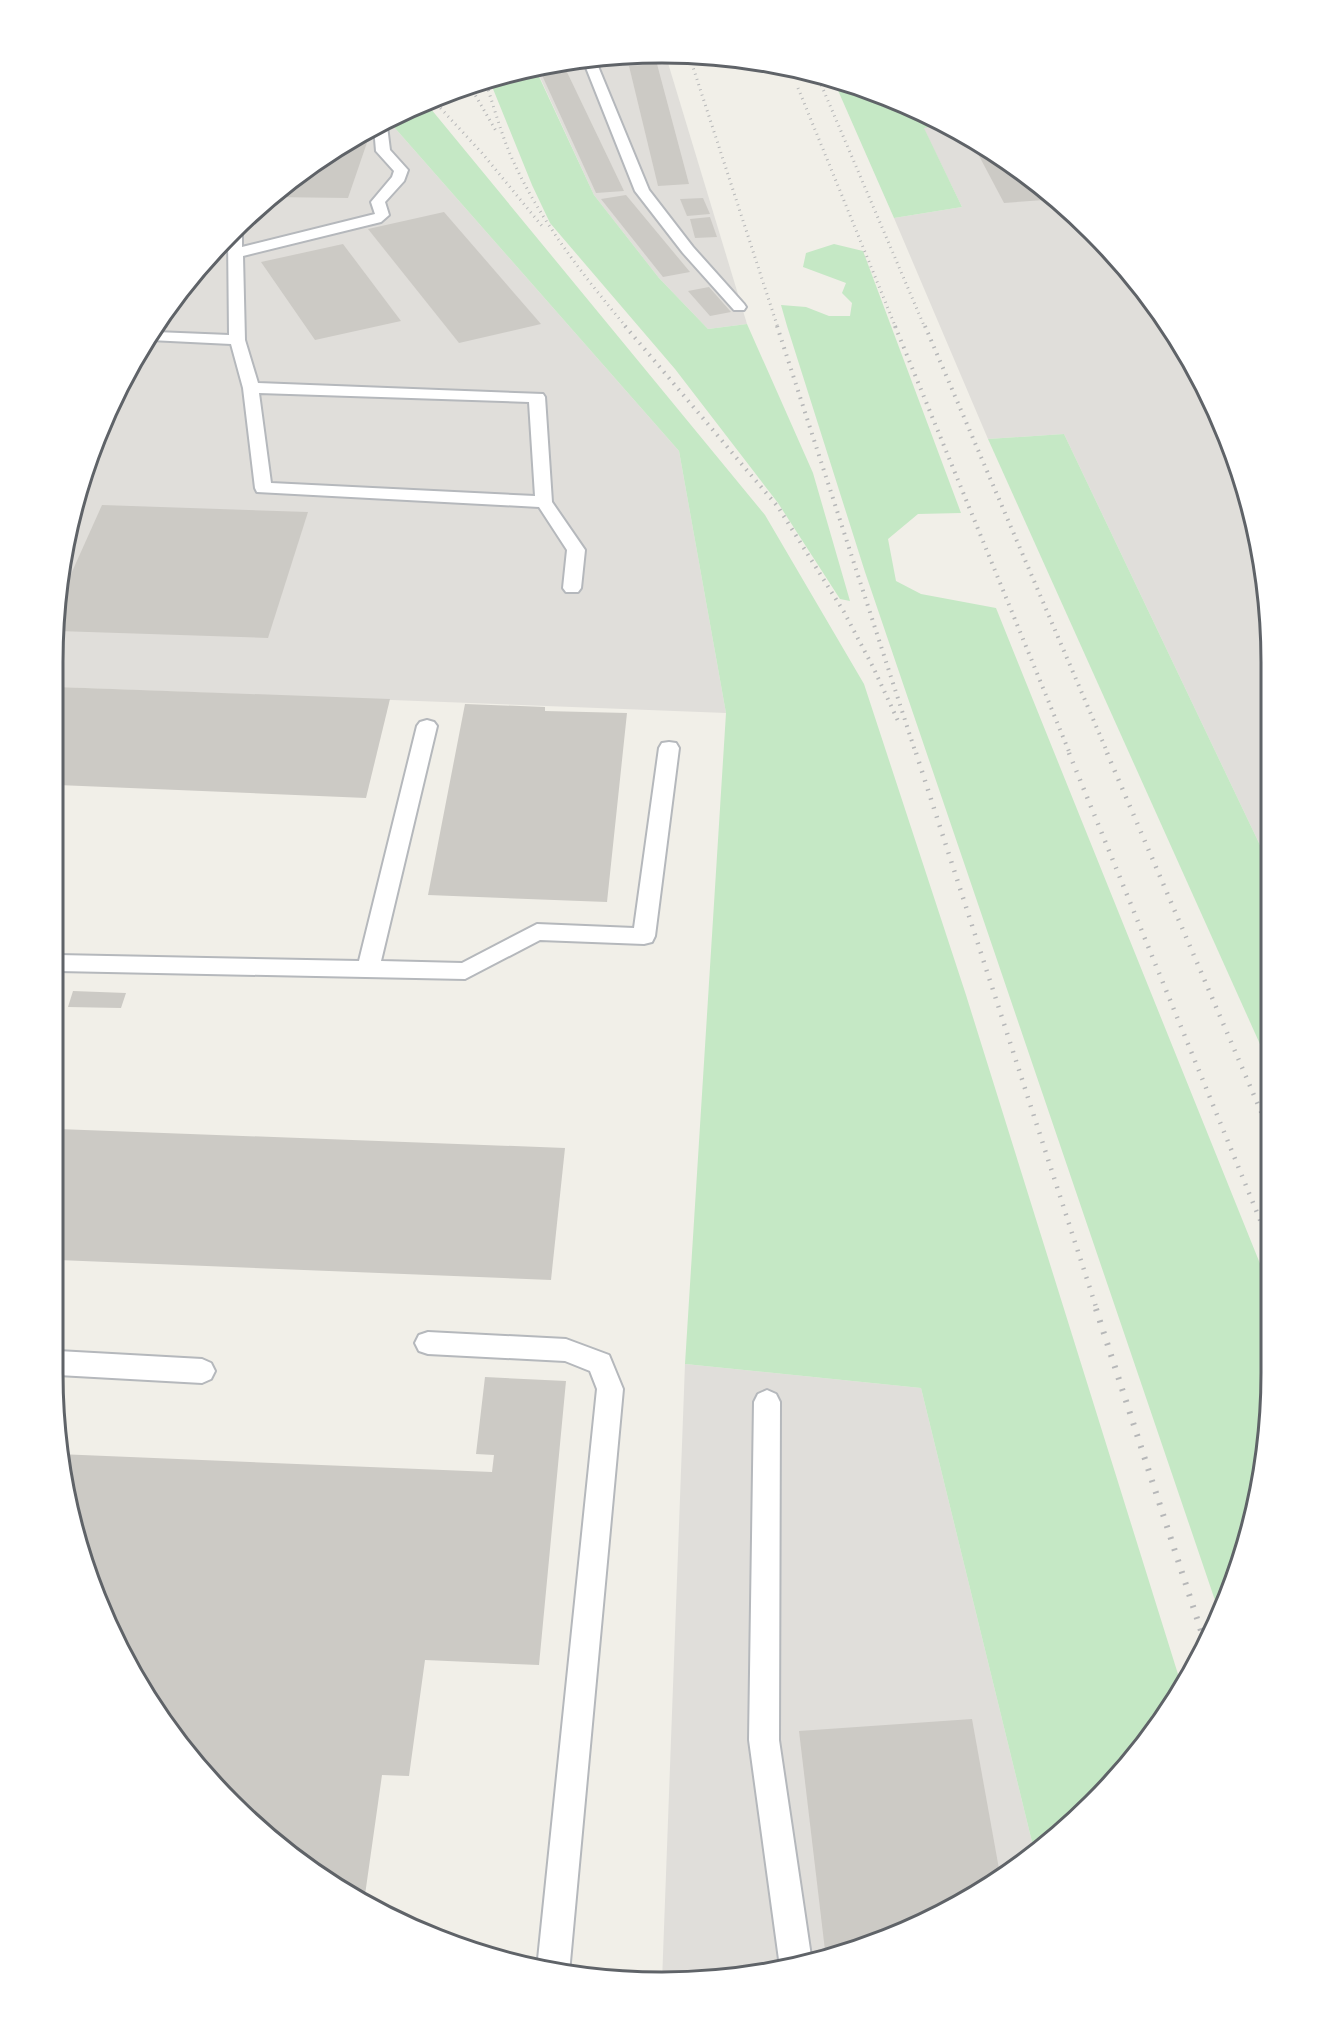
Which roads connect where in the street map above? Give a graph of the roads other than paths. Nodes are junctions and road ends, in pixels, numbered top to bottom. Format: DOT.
graph roads {
  1 [pos="592,67"];
  2 [pos="384,132"];
  3 [pos="236,240"];
  4 [pos="237,253"];
  5 [pos="739,307"];
  6 [pos="159,336"];
  7 [pos="237,340"];
  8 [pos="251,388"];
  9 [pos="544,502"];
  10 [pos="572,588"];
  11 [pos="427,726"];
  12 [pos="669,748"];
  13 [pos="63,963"];
  14 [pos="368,969"];
  15 [pos="428,1343"];
  16 [pos="63,1363"];
  17 [pos="202,1371"];
  18 [pos="767,1402"];
  19 [pos="795,1957"];
  20 [pos="554,1962"];
  1 -- 5 [label="lane"];
  2 -- 4 [label="lane"];
  3 -- 4 [label="lane"];
  4 -- 7 [label="lane"];
  6 -- 7 [label="lane"];
  7 -- 8 [label="lane"];
  8 -- 9 [label="lane"];
  8 -- 9 [label="lane"];
  9 -- 10 [label="lane"];
  11 -- 14 [label="lane"];
  12 -- 14 [label="lane"];
  13 -- 14 [label="lane"];
  15 -- 20 [label="lane"];
  16 -- 17 [label="lane"];
  18 -- 19 [label="lane"];
}
